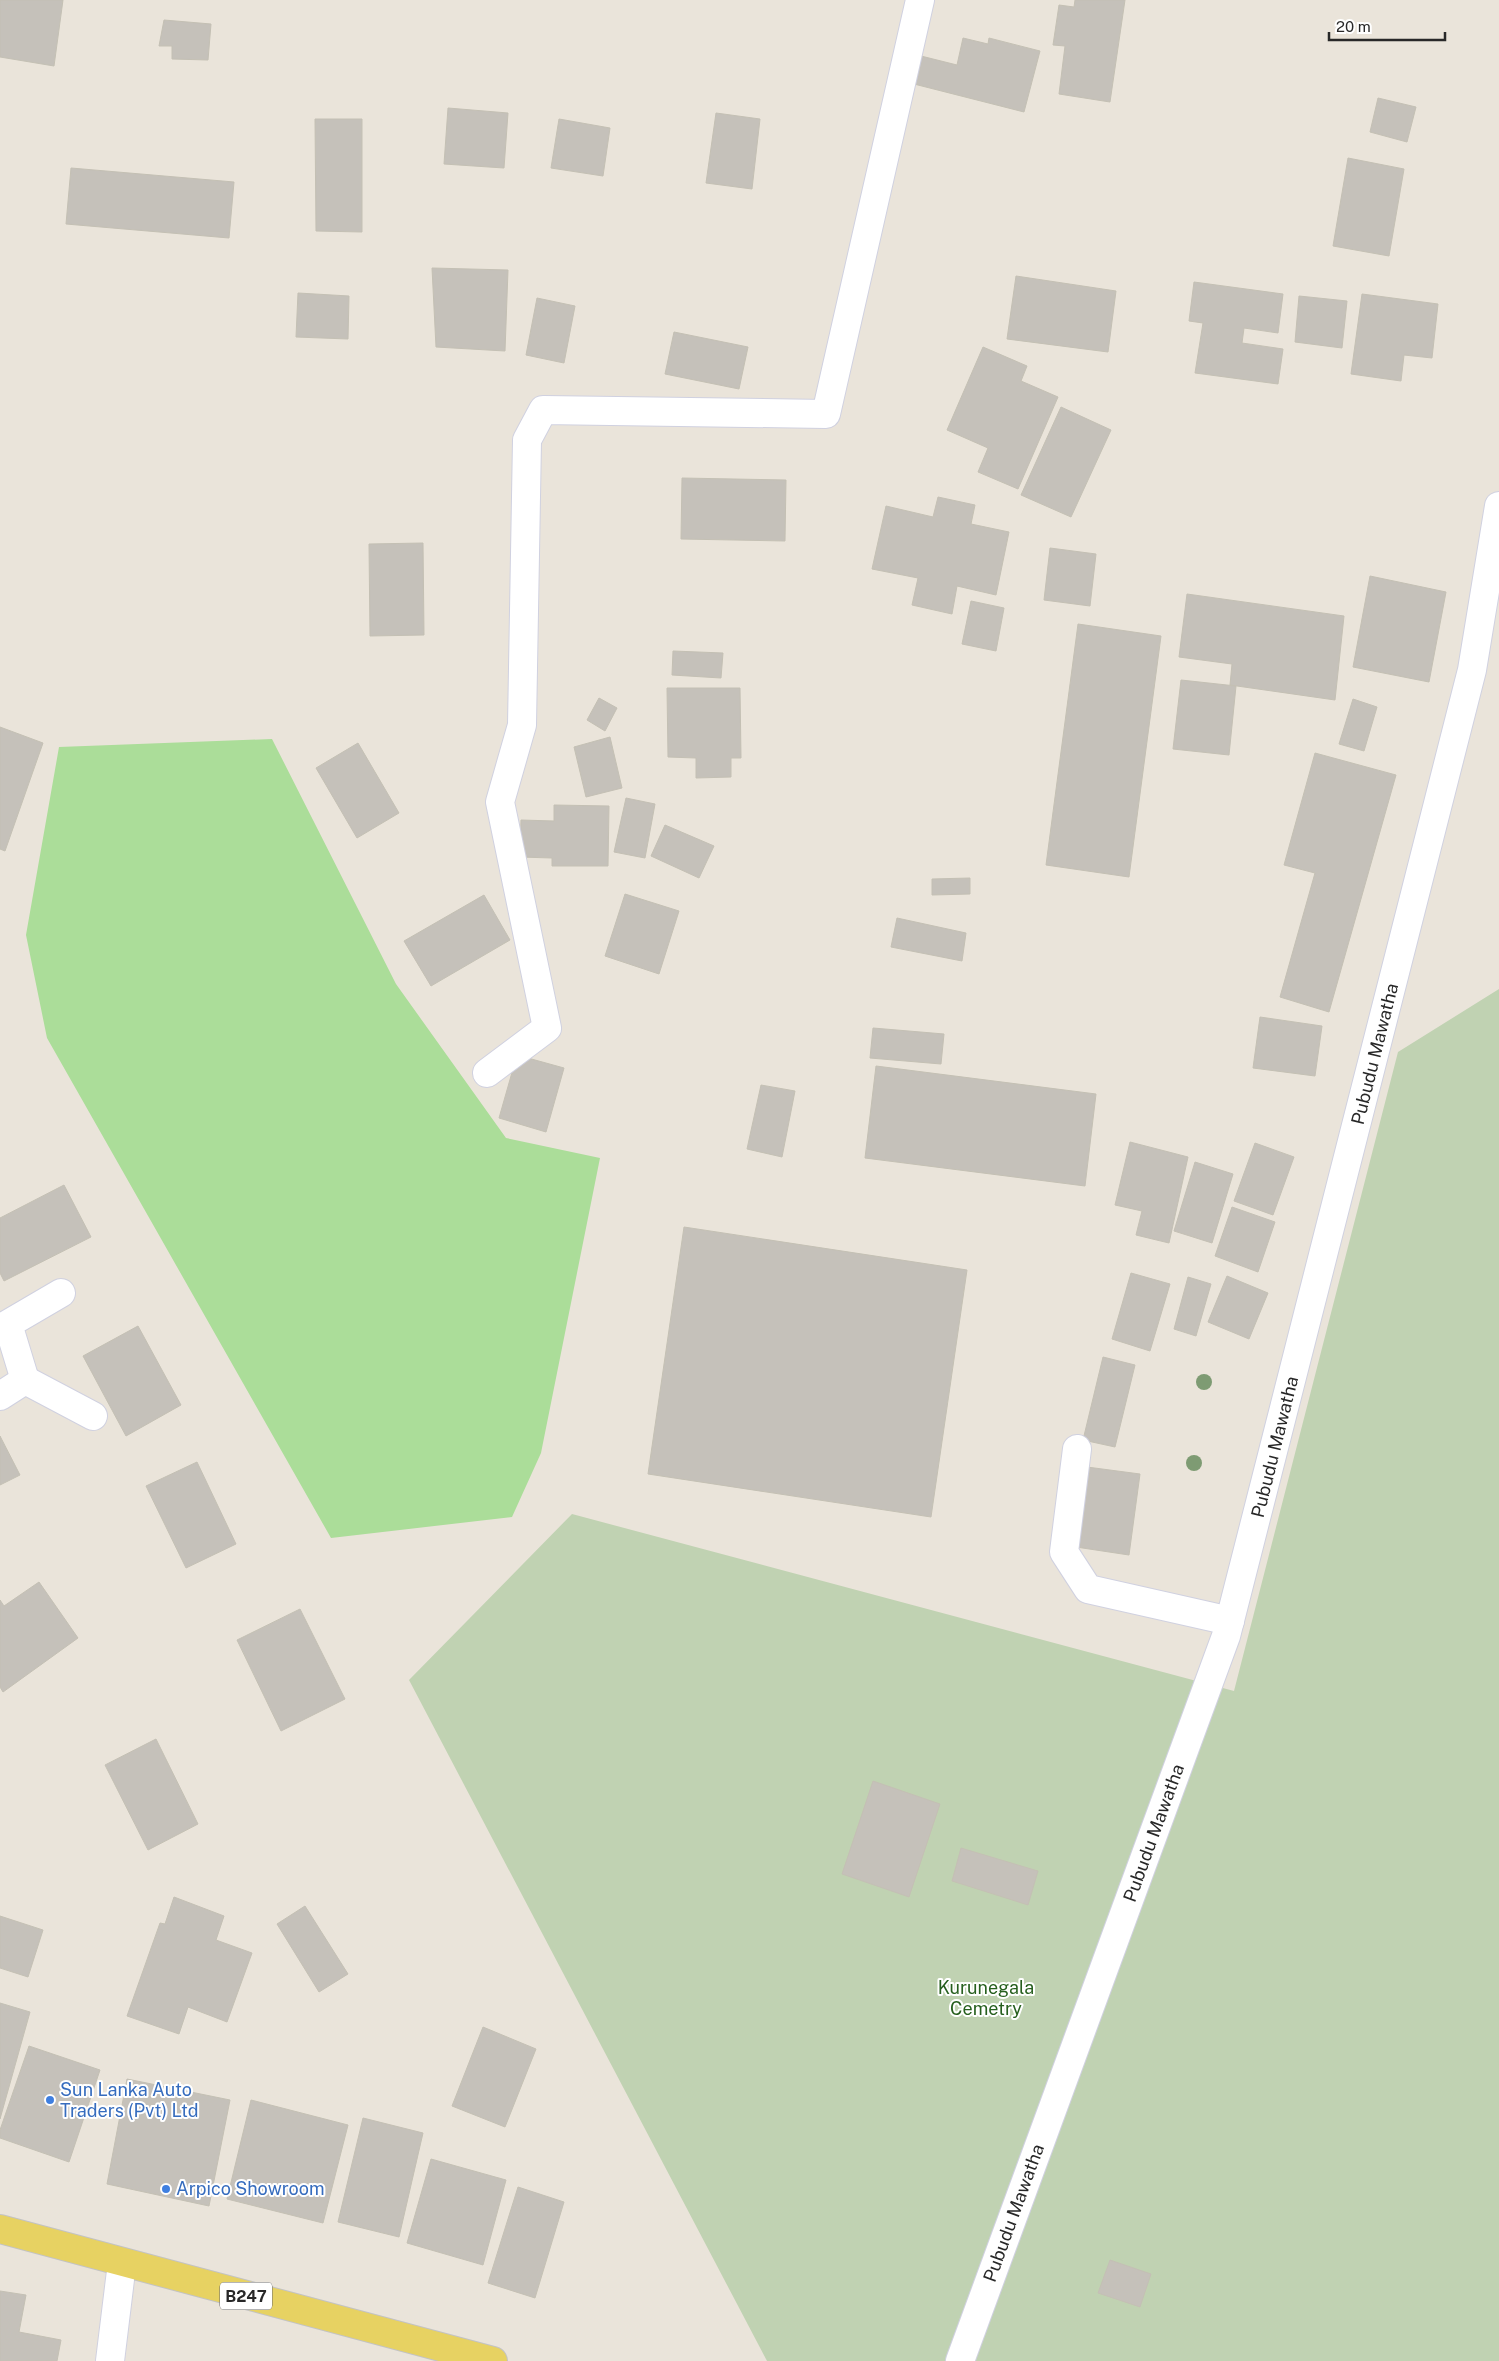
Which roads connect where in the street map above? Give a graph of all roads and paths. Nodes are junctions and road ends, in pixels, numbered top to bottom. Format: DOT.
graph roads {
  1 [pos="920,0"];
  2 [pos="1499,506"];
  3 [pos="487,1074"];
  4 [pos="61,1294"];
  5 [pos="25,1380"];
  6 [pos="0,1396"];
  7 [pos="92,1416"];
  8 [pos="1077,1449"];
  9 [pos="1230,1621"];
  10 [pos="0,2229"];
  11 [pos="122,2264"];
  12 [pos="110,2361"];
  13 [pos="493,2361"];
  14 [pos="960,2361"];
  1 -- 3 [label="street"];
  2 -- 9 [label="street, Pubudu Mawatha"];
  4 -- 5 [label="street"];
  5 -- 6 [label="street"];
  5 -- 7 [label="street"];
  8 -- 9 [label="street"];
  9 -- 14 [label="street, Pubudu Mawatha"];
  10 -- 11 [label="main road, B247"];
  11 -- 12 [label="street"];
  11 -- 13 [label="main road, B247"];
}
